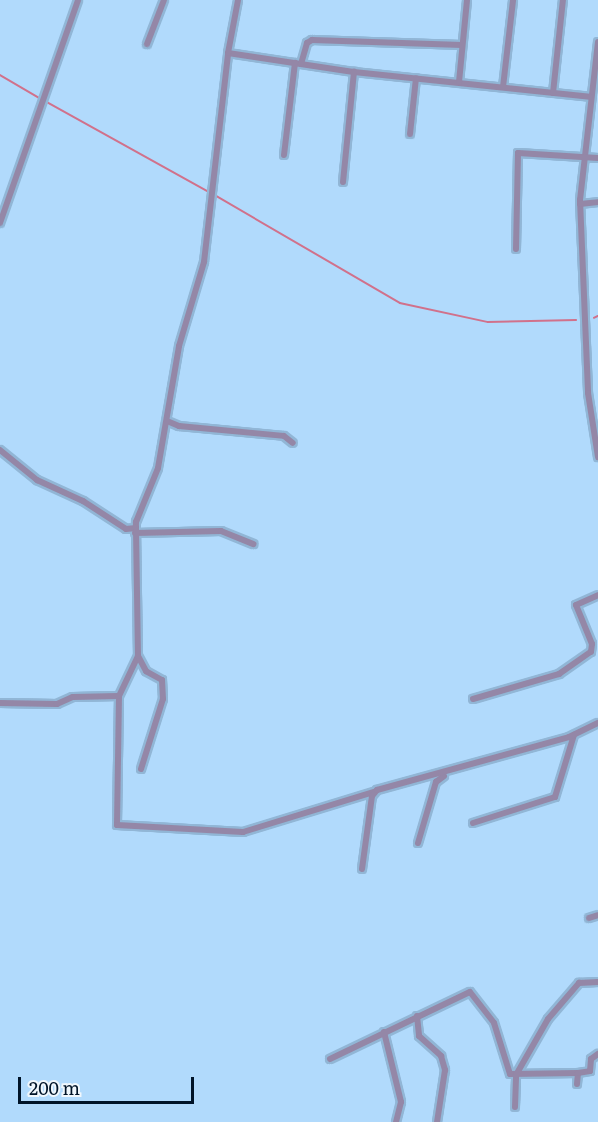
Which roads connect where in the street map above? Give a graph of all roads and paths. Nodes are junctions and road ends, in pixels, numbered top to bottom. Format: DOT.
graph roads {
  1 [pos="78,0"];
  2 [pos="164,0"];
  3 [pos="238,0"];
  4 [pos="467,0"];
  5 [pos="513,0"];
  6 [pos="563,0"];
  7 [pos="598,42"];
  8 [pos="147,44"];
  9 [pos="462,45"];
  10 [pos="228,53"];
  11 [pos="298,64"];
  12 [pos="354,72"];
  13 [pos="416,78"];
  14 [pos="596,78"];
  15 [pos="459,82"];
  16 [pos="504,87"];
  17 [pos="553,93"];
  18 [pos="590,97"];
  19 [pos="410,134"];
  20 [pos="284,155"];
  21 [pos="598,158"];
  22 [pos="583,159"];
  23 [pos="343,182"];
  24 [pos="598,202"];
  25 [pos="580,204"];
  26 [pos="0,222"];
  27 [pos="516,249"];
  28 [pos="595,413"];
  29 [pos="167,421"];
  30 [pos="293,443"];
  31 [pos="0,450"];
  32 [pos="598,457"];
  33 [pos="135,530"];
  34 [pos="253,544"];
  35 [pos="598,595"];
  36 [pos="138,656"];
  37 [pos="119,696"];
  38 [pos="473,699"];
  39 [pos="0,703"];
  40 [pos="598,723"];
  41 [pos="574,735"];
  42 [pos="141,769"];
  43 [pos="447,774"];
  44 [pos="374,792"];
  45 [pos="473,823"];
  46 [pos="418,843"];
  47 [pos="362,869"];
  48 [pos="598,915"];
  49 [pos="589,918"];
  50 [pos="598,982"];
  51 [pos="417,1016"];
  52 [pos="384,1032"];
  53 [pos="598,1054"];
  54 [pos="330,1059"];
  55 [pos="578,1073"];
  56 [pos="516,1075"];
  57 [pos="577,1084"];
  58 [pos="515,1107"];
  59 [pos="396,1122"];
  60 [pos="437,1122"];
  1 -- 26 [label="street"];
  2 -- 8 [label="street"];
  3 -- 10 [label="street"];
  4 -- 9 [label="street"];
  5 -- 16 [label="street"];
  6 -- 17 [label="street"];
  7 -- 14 [label="street"];
  9 -- 11 [label="street"];
  9 -- 15 [label="street"];
  10 -- 11 [label="street"];
  10 -- 29 [label="street"];
  11 -- 12 [label="street"];
  11 -- 20 [label="street"];
  12 -- 13 [label="street"];
  12 -- 23 [label="street"];
  13 -- 15 [label="street"];
  13 -- 19 [label="street"];
  14 -- 18 [label="street"];
  15 -- 16 [label="street"];
  16 -- 17 [label="street"];
  17 -- 18 [label="street"];
  18 -- 22 [label="street"];
  21 -- 22 [label="street"];
  22 -- 25 [label="street"];
  22 -- 27 [label="street"];
  24 -- 25 [label="street"];
  25 -- 28 [label="street"];
  28 -- 32 [label="street"];
  29 -- 30 [label="street"];
  29 -- 33 [label="street"];
  31 -- 33 [label="street"];
  33 -- 34 [label="street"];
  33 -- 36 [label="street"];
  35 -- 38 [label="street"];
  36 -- 37 [label="street"];
  36 -- 42 [label="street"];
  37 -- 39 [label="street"];
  37 -- 44 [label="street"];
  40 -- 41 [label="street"];
  41 -- 43 [label="street"];
  41 -- 45 [label="street"];
  43 -- 44 [label="street"];
  43 -- 46 [label="street"];
  44 -- 47 [label="street"];
  48 -- 49 [label="street"];
  50 -- 56 [label="street"];
  51 -- 52 [label="street"];
  51 -- 56 [label="street"];
  51 -- 60 [label="street"];
  52 -- 54 [label="street"];
  52 -- 59 [label="street"];
  53 -- 55 [label="street"];
  55 -- 56 [label="street"];
  55 -- 57 [label="street"];
  56 -- 58 [label="street"];
}
